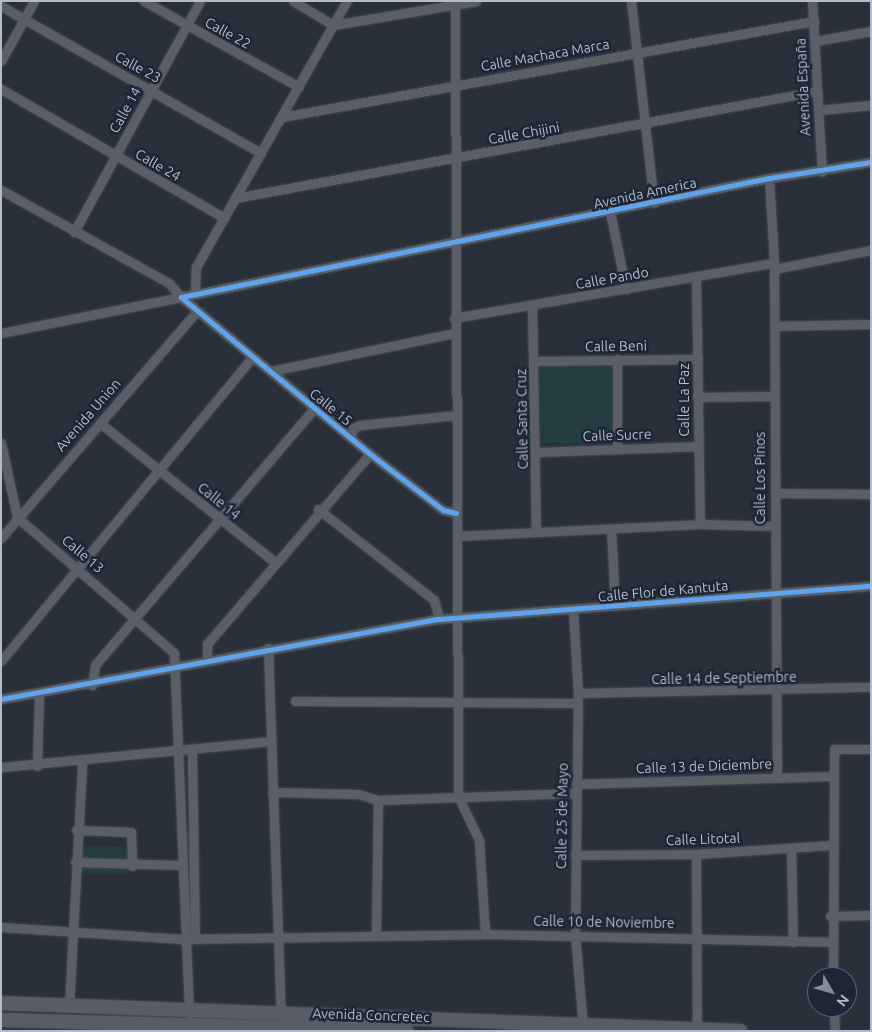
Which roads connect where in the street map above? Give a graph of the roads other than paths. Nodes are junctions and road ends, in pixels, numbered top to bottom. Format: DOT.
graph roads {
  1 [pos="34,1"];
  2 [pos="144,1"];
  3 [pos="200,1"];
  4 [pos="293,1"];
  5 [pos="347,1"];
  6 [pos="476,1"];
  7 [pos="631,1"];
  8 [pos="812,1"];
  9 [pos="455,3"];
  10 [pos="1,6"];
  11 [pos="25,20"];
  12 [pos="814,21"];
  13 [pos="334,25"];
  14 [pos="187,26"];
  15 [pos="871,31"];
  16 [pos="815,41"];
  17 [pos="637,53"];
  18 [pos="1,61"];
  19 [pos="456,85"];
  20 [pos="298,88"];
  21 [pos="1,89"];
  22 [pos="151,91"];
  23 [pos="817,91"];
  24 [pos="871,105"];
  25 [pos="818,110"];
  26 [pos="282,117"];
  27 [pos="644,126"];
  28 [pos="261,152"];
  29 [pos="115,156"];
  30 [pos="454,160"];
  31 [pos="871,162"];
  32 [pos="822,172"];
  33 [pos="768,178"];
  34 [pos="1,190"];
  35 [pos="235,198"];
  36 [pos="654,203"];
  37 [pos="610,212"];
  38 [pos="224,218"];
  39 [pos="74,232"];
  40 [pos="453,241"];
  41 [pos="871,250"];
  42 [pos="774,266"];
  43 [pos="696,276"];
  44 [pos="626,289"];
  45 [pos="195,292"];
  46 [pos="181,297"];
  47 [pos="532,307"];
  48 [pos="196,312"];
  49 [pos="454,318"];
  50 [pos="871,324"];
  51 [pos="774,326"];
  52 [pos="1,333"];
  53 [pos="455,333"];
  54 [pos="252,358"];
  55 [pos="698,358"];
  56 [pos="618,359"];
  57 [pos="534,361"];
  58 [pos="271,371"];
  59 [pos="773,396"];
  60 [pos="698,397"];
  61 [pos="314,409"];
  62 [pos="455,415"];
  63 [pos="100,423"];
  64 [pos="350,438"];
  65 [pos="1,443"];
  66 [pos="698,446"];
  67 [pos="616,449"];
  68 [pos="536,452"];
  69 [pos="370,454"];
  70 [pos="159,470"];
  71 [pos="775,493"];
  72 [pos="871,494"];
  73 [pos="318,509"];
  74 [pos="456,513"];
  75 [pos="17,518"];
  76 [pos="219,518"];
  77 [pos="700,524"];
  78 [pos="774,526"];
  79 [pos="611,529"];
  80 [pos="536,530"];
  81 [pos="457,536"];
  82 [pos="1,538"];
  83 [pos="274,562"];
  84 [pos="77,567"];
  85 [pos="871,586"];
  86 [pos="776,592"];
  87 [pos="615,606"];
  88 [pos="573,610"];
  89 [pos="138,618"];
  90 [pos="439,619"];
  91 [pos="458,619"];
  92 [pos="268,648"];
  93 [pos="207,659"];
  94 [pos="1,661"];
  95 [pos="176,670"];
  96 [pos="92,685"];
  97 [pos="871,687"];
  98 [pos="775,691"];
  99 [pos="39,693"];
  100 [pos="578,693"];
  101 [pos="1,699"];
  102 [pos="458,700"];
  103 [pos="295,701"];
  104 [pos="577,703"];
  105 [pos="270,741"];
  106 [pos="871,749"];
  107 [pos="192,751"];
  108 [pos="179,752"];
  109 [pos="82,763"];
  110 [pos="37,766"];
  111 [pos="1,767"];
  112 [pos="833,776"];
  113 [pos="777,778"];
  114 [pos="576,788"];
  115 [pos="272,792"];
  116 [pos="458,796"];
  117 [pos="378,800"];
  118 [pos="76,830"];
  119 [pos="832,845"];
  120 [pos="791,848"];
  121 [pos="696,854"];
  122 [pos="575,855"];
  123 [pos="75,862"];
  124 [pos="182,865"];
  125 [pos="132,866"];
  126 [pos="871,915"];
  127 [pos="830,916"];
  128 [pos="1,927"];
  129 [pos="72,932"];
  130 [pos="485,934"];
  131 [pos="575,934"];
  132 [pos="376,936"];
  133 [pos="695,938"];
  134 [pos="183,939"];
  135 [pos="195,939"];
  136 [pos="278,940"];
  137 [pos="793,942"];
  138 [pos="831,942"];
  139 [pos="832,967"];
  140 [pos="1,1003"];
  141 [pos="69,1006"];
  142 [pos="212,1008"];
  143 [pos="189,1009"];
  144 [pos="282,1012"];
  145 [pos="834,1017"];
  146 [pos="1,1020"];
  147 [pos="189,1024"];
  148 [pos="49,1025"];
  149 [pos="128,1026"];
  150 [pos="582,1027"];
  151 [pos="211,1028"];
  152 [pos="300,1029"];
  153 [pos="697,1029"];
  154 [pos="370,1030"];
  155 [pos="407,1031"];
  156 [pos="740,1031"];
  157 [pos="835,1031"];
  1 -- 11 [label="street"];
  2 -- 14 [label="street, Calle 22"];
  3 -- 14 [label="street, Calle 14"];
  4 -- 13 [label="street"];
  5 -- 13 [label="street"];
  6 -- 9 [label="street"];
  7 -- 17 [label="street"];
  8 -- 12 [label="street, Avenida España"];
  9 -- 13 [label="street"];
  9 -- 19 [label="street"];
  10 -- 11 [label="street, Calle 23"];
  11 -- 18 [label="street"];
  11 -- 22 [label="street, Calle 23"];
  12 -- 16 [label="street, Avenida España"];
  12 -- 17 [label="street, Calle Machaca Marca"];
  13 -- 20 [label="street"];
  14 -- 20 [label="street, Calle 22"];
  14 -- 22 [label="street, Calle 14"];
  15 -- 16 [label="street"];
  16 -- 23 [label="street, Avenida España"];
  17 -- 19 [label="street, Calle Machaca Marca"];
  17 -- 27 [label="street"];
  19 -- 26 [label="street, Calle Machaca Marca"];
  19 -- 30 [label="street"];
  20 -- 26 [label="street"];
  21 -- 29 [label="street, Calle 24"];
  22 -- 28 [label="street, Calle 23"];
  22 -- 29 [label="street, Calle 14"];
  23 -- 25 [label="street, Avenida España"];
  23 -- 27 [label="street, Calle Chijini"];
  24 -- 25 [label="street"];
  25 -- 32 [label="street, Avenida España"];
  26 -- 28 [label="street"];
  27 -- 30 [label="street, Calle Chijini"];
  27 -- 36 [label="street"];
  28 -- 35 [label="street"];
  29 -- 38 [label="street, Calle 24"];
  29 -- 39 [label="street, Calle 14"];
  30 -- 35 [label="street, Calle Chijini"];
  30 -- 40 [label="street"];
  31 -- 32 [label="street, Avenida America"];
  32 -- 33 [label="street, Avenida America"];
  33 -- 36 [label="street, Avenida America"];
  33 -- 42 [label="street, Calle Los Pinos"];
  34 -- 39 [label="street"];
  35 -- 38 [label="street"];
  36 -- 37 [label="street, Avenida America"];
  37 -- 40 [label="street, Avenida America"];
  37 -- 44 [label="street"];
  38 -- 45 [label="street"];
  39 -- 46 [label="street"];
  40 -- 45 [label="street, Avenida America"];
  40 -- 49 [label="street"];
  41 -- 42 [label="street, Calle Pando"];
  42 -- 43 [label="street, Calle Pando"];
  42 -- 51 [label="street, Calle Los Pinos"];
  43 -- 44 [label="street, Calle Pando"];
  43 -- 55 [label="street, Calle La Paz"];
  44 -- 47 [label="street, Calle Pando"];
  45 -- 46 [label="street, Avenida America"];
  46 -- 48 [label="street, Calle 15"];
  46 -- 52 [label="street, Avenida America"];
  47 -- 49 [label="street, Calle Pando"];
  47 -- 57 [label="street, Calle Santa Cruz"];
  48 -- 54 [label="street, Calle 15"];
  48 -- 63 [label="street, Avenida Union"];
  49 -- 53 [label="street"];
  50 -- 51 [label="street"];
  51 -- 59 [label="street, Calle Los Pinos"];
  53 -- 58 [label="street"];
  53 -- 62 [label="street"];
  54 -- 58 [label="street, Calle 15"];
  54 -- 70 [label="street"];
  55 -- 56 [label="street, Calle Beni"];
  55 -- 60 [label="street, Calle La Paz"];
  56 -- 57 [label="street, Calle Beni"];
  56 -- 67 [label="street"];
  57 -- 68 [label="street, Calle Santa Cruz"];
  58 -- 61 [label="street, Calle 15"];
  59 -- 60 [label="street"];
  59 -- 71 [label="street, Calle Los Pinos"];
  60 -- 66 [label="street, Calle La Paz"];
  61 -- 64 [label="street, Calle 15"];
  61 -- 76 [label="street"];
  62 -- 64 [label="street"];
  62 -- 74 [label="street"];
  63 -- 70 [label="street, Calle 14"];
  63 -- 75 [label="street, Avenida Union"];
  64 -- 69 [label="street, Calle 15"];
  65 -- 75 [label="street"];
  66 -- 67 [label="street, Calle Sucre"];
  66 -- 77 [label="street, Calle La Paz"];
  67 -- 68 [label="street, Calle Sucre"];
  68 -- 80 [label="street, Calle Santa Cruz"];
  69 -- 73 [label="street"];
  69 -- 74 [label="street, Calle 15"];
  70 -- 76 [label="street, Calle 14"];
  70 -- 84 [label="street"];
  71 -- 72 [label="street"];
  71 -- 78 [label="street, Calle Los Pinos"];
  73 -- 83 [label="street"];
  73 -- 90 [label="street"];
  74 -- 81 [label="street"];
  75 -- 82 [label="street, Avenida Union"];
  75 -- 84 [label="street, Calle 13"];
  76 -- 83 [label="street, Calle 14"];
  76 -- 89 [label="street"];
  77 -- 78 [label="street"];
  77 -- 79 [label="street"];
  78 -- 86 [label="street, Calle Los Pinos"];
  79 -- 80 [label="street"];
  79 -- 87 [label="street"];
  80 -- 81 [label="street"];
  81 -- 91 [label="street"];
  83 -- 93 [label="street"];
  84 -- 89 [label="street, Calle 13"];
  84 -- 94 [label="street"];
  85 -- 86 [label="street, Calle Flor de Kantuta"];
  86 -- 87 [label="street, Calle Flor de Kantuta"];
  86 -- 98 [label="street, Calle Los Pinos"];
  87 -- 88 [label="street, Calle Flor de Kantuta"];
  88 -- 91 [label="street, Calle Flor de Kantuta"];
  88 -- 100 [label="street, Calle 25 de Mayo"];
  89 -- 95 [label="street, Calle 13"];
  89 -- 96 [label="street"];
  90 -- 91 [label="street, Calle Flor de Kantuta"];
  90 -- 92 [label="street, Calle Flor de Kantuta"];
  91 -- 102 [label="street"];
  92 -- 93 [label="street, Calle Flor de Kantuta"];
  92 -- 105 [label="street"];
  93 -- 95 [label="street, Calle Flor de Kantuta"];
  95 -- 96 [label="street, Calle Flor de Kantuta"];
  95 -- 108 [label="street, Calle 13"];
  96 -- 99 [label="street, Calle Flor de Kantuta"];
  97 -- 98 [label="street, Calle 14 de Septiembre"];
  98 -- 100 [label="street, Calle 14 de Septiembre"];
  98 -- 113 [label="street, Calle Los Pinos"];
  99 -- 101 [label="street, Calle Flor de Kantuta"];
  99 -- 110 [label="street"];
  100 -- 104 [label="street, Calle 25 de Mayo"];
  102 -- 103 [label="street"];
  102 -- 104 [label="street"];
  102 -- 116 [label="street"];
  104 -- 114 [label="street, Calle 25 de Mayo"];
  105 -- 107 [label="street"];
  105 -- 115 [label="street"];
  106 -- 112 [label="street"];
  107 -- 108 [label="street"];
  107 -- 135 [label="street"];
  108 -- 109 [label="street"];
  108 -- 124 [label="street, Calle 13"];
  109 -- 110 [label="street"];
  109 -- 118 [label="street"];
  110 -- 111 [label="street"];
  112 -- 113 [label="street, Calle 13 de Diciembre"];
  112 -- 119 [label="street"];
  113 -- 114 [label="street, Calle 13 de Diciembre"];
  114 -- 116 [label="street, Calle 13 de Diciembre"];
  114 -- 122 [label="street, Calle 25 de Mayo"];
  115 -- 117 [label="street, Calle 13 de Diciembre"];
  115 -- 136 [label="street"];
  116 -- 117 [label="street, Calle 13 de Diciembre"];
  116 -- 130 [label="street"];
  117 -- 132 [label="street"];
  118 -- 123 [label="street"];
  118 -- 125 [label="street"];
  119 -- 120 [label="street, Calle Litotal"];
  119 -- 127 [label="street"];
  120 -- 121 [label="street, Calle Litotal"];
  120 -- 137 [label="street"];
  121 -- 122 [label="street, Calle Litotal"];
  121 -- 133 [label="street"];
  122 -- 131 [label="street, Calle 25 de Mayo"];
  123 -- 125 [label="street"];
  123 -- 129 [label="street"];
  124 -- 125 [label="street"];
  124 -- 134 [label="street, Calle 13"];
  126 -- 127 [label="street"];
  127 -- 138 [label="street"];
  128 -- 129 [label="street, Calle 10 de Noviembre"];
  129 -- 134 [label="street, Calle 10 de Noviembre"];
  129 -- 141 [label="street"];
  130 -- 131 [label="street, Calle 10 de Noviembre"];
  130 -- 132 [label="street, Calle 10 de Noviembre"];
  131 -- 133 [label="street, Calle 10 de Noviembre"];
  131 -- 150 [label="street, Calle 25 de Mayo"];
  132 -- 136 [label="street, Calle 10 de Noviembre"];
  133 -- 137 [label="street, Calle 10 de Noviembre"];
  133 -- 153 [label="street"];
  134 -- 135 [label="street, Calle 10 de Noviembre"];
  134 -- 143 [label="street, Calle 13"];
  135 -- 136 [label="street, Calle 10 de Noviembre"];
  136 -- 144 [label="street"];
  137 -- 138 [label="street, Calle 10 de Noviembre"];
  138 -- 139 [label="street"];
  140 -- 141 [label="street, Avenida Concretec"];
  141 -- 143 [label="street, Avenida Concretec"];
  142 -- 143 [label="street, Avenida Concretec"];
  142 -- 144 [label="street, Avenida Concretec"];
  142 -- 151 [label="street"];
  143 -- 147 [label="street, Calle 13"];
  144 -- 150 [label="street, Avenida Concretec"];
  145 -- 157 [label="street"];
  146 -- 148 [label="street, Avenida Concretec"];
  147 -- 149 [label="street, Avenida Concretec"];
  147 -- 151 [label="street, Avenida Concretec"];
  148 -- 149 [label="street, Avenida Concretec"];
  150 -- 153 [label="street, Avenida Concretec"];
  151 -- 152 [label="street, Avenida Concretec"];
  152 -- 154 [label="street, Avenida Concretec"];
  153 -- 156 [label="street, Avenida Concretec"];
  154 -- 155 [label="street, Avenida Concretec"];
}
